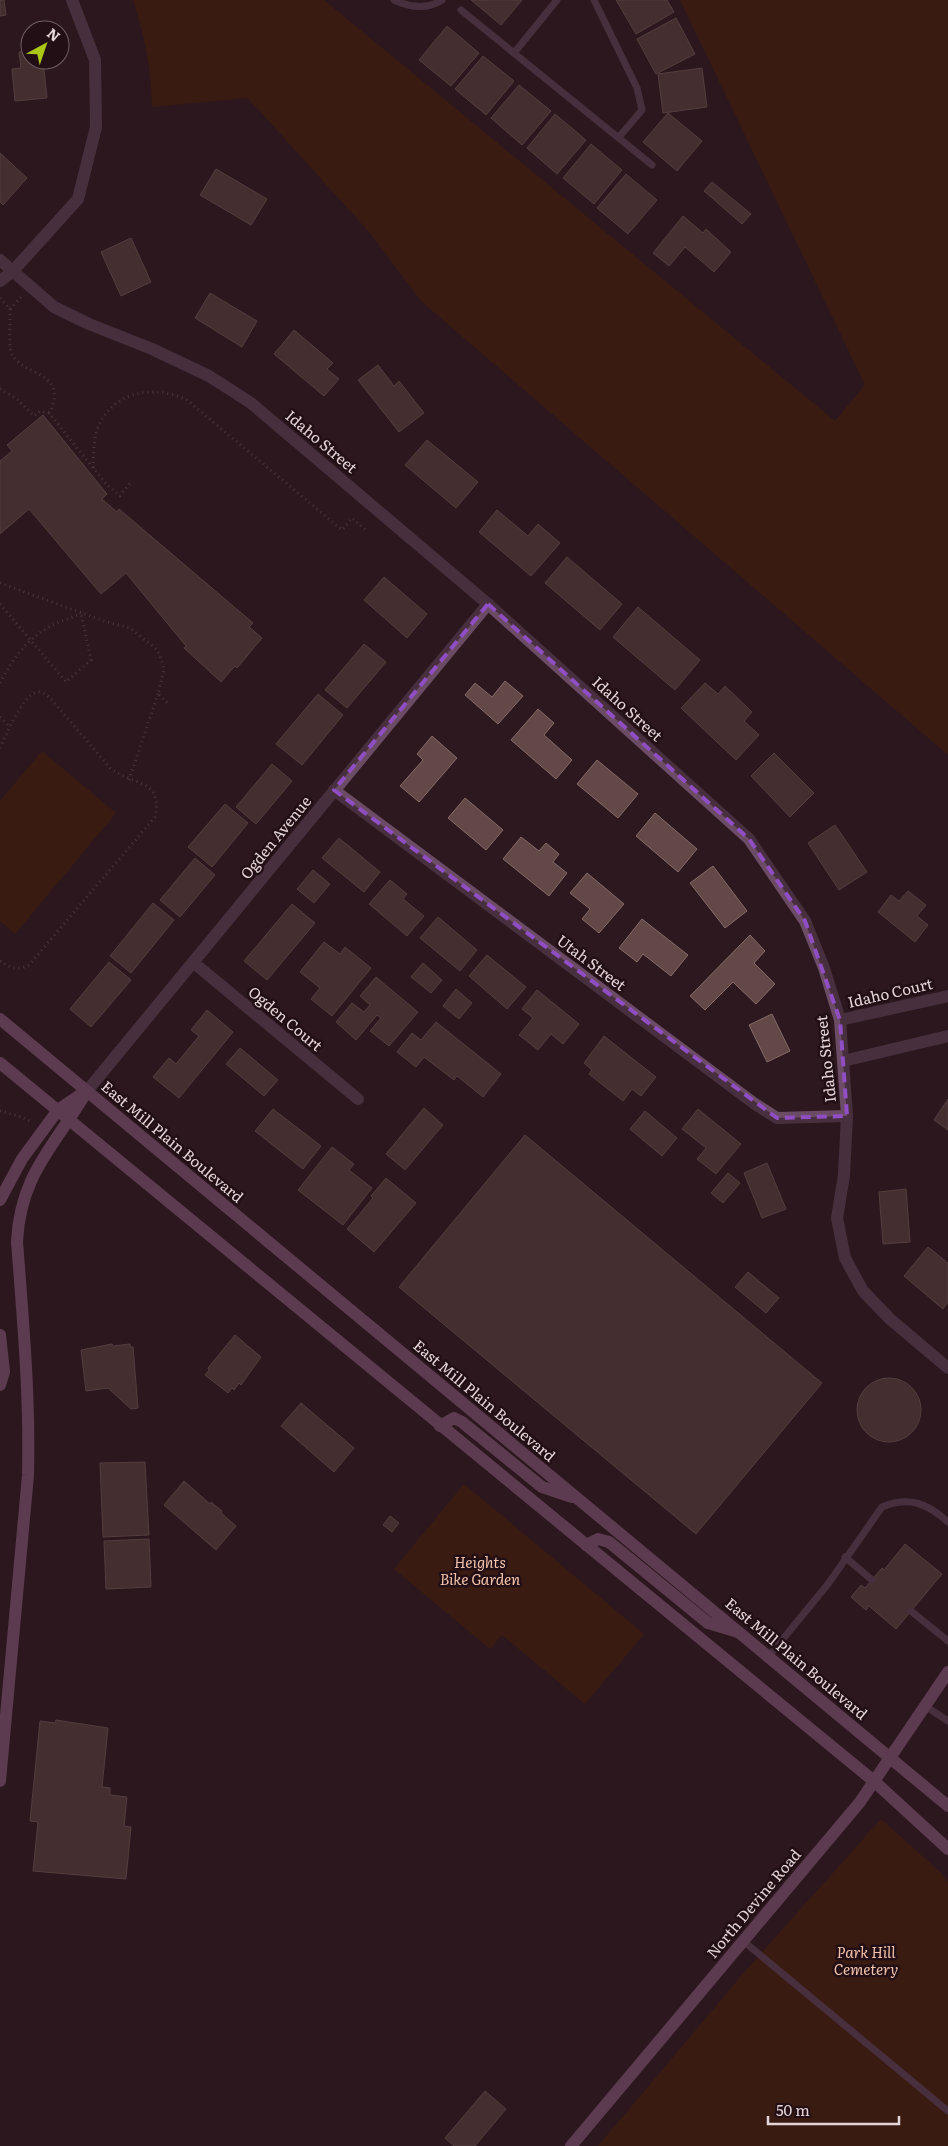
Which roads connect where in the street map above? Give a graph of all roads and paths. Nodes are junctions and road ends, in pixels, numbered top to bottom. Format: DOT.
graph roads {
  1 [pos="72,0"];
  2 [pos="394,0"];
  3 [pos="442,0"];
  4 [pos="557,0"];
  5 [pos="594,0"];
  6 [pos="461,10"];
  7 [pos="514,53"];
  8 [pos="619,138"];
  9 [pos="652,165"];
  10 [pos="0,260"];
  11 [pos="12,272"];
  12 [pos="0,281"];
  13 [pos="29,286"];
  14 [pos="0,298"];
  15 [pos="10,310"];
  16 [pos="0,389"];
  17 [pos="49,413"];
  18 [pos="93,468"];
  19 [pos="130,482"];
  20 [pos="368,532"];
  21 [pos="0,583"];
  22 [pos="0,604"];
  23 [pos="488,604"];
  24 [pos="81,613"];
  25 [pos="30,640"];
  26 [pos="0,683"];
  27 [pos="158,694"];
  28 [pos="168,703"];
  29 [pos="0,717"];
  30 [pos="10,727"];
  31 [pos="0,748"];
  32 [pos="129,780"];
  33 [pos="334,790"];
  34 [pos="0,961"];
  35 [pos="194,963"];
  36 [pos="948,996"];
  37 [pos="0,1019"];
  38 [pos="840,1020"];
  39 [pos="948,1036"];
  40 [pos="843,1061"];
  41 [pos="0,1063"];
  42 [pos="87,1091"];
  43 [pos="358,1099"];
  44 [pos="58,1110"];
  45 [pos="847,1116"];
  46 [pos="70,1120"];
  47 [pos="0,1200"];
  48 [pos="0,1335"];
  49 [pos="948,1368"];
  50 [pos="0,1386"];
  51 [pos="440,1426"];
  52 [pos="579,1499"];
  53 [pos="948,1522"];
  54 [pos="586,1545"];
  55 [pos="845,1557"];
  56 [pos="872,1580"];
  57 [pos="911,1611"];
  58 [pos="742,1634"];
  59 [pos="948,1641"];
  60 [pos="769,1656"];
  61 [pos="948,1672"];
  62 [pos="925,1706"];
  63 [pos="948,1721"];
  64 [pos="891,1757"];
  65 [pos="0,1781"];
  66 [pos="875,1782"];
  67 [pos="948,1806"];
  68 [pos="948,1849"];
  69 [pos="742,1940"];
  70 [pos="948,2111"];
  71 [pos="571,2146"];
  1 -- 11 [label="street"];
  2 -- 3 [label="lane"];
  4 -- 7 [label="lane"];
  5 -- 8 [label="lane"];
  6 -- 7 [label="lane"];
  7 -- 8 [label="lane"];
  8 -- 9 [label="lane"];
  10 -- 11 [label="street, Idaho Street"];
  11 -- 12 [label="street"];
  11 -- 13 [label="street, Idaho Street"];
  13 -- 15 [label="path"];
  13 -- 23 [label="street, Idaho Street"];
  14 -- 15 [label="path"];
  15 -- 17 [label="path"];
  16 -- 17 [label="path"];
  17 -- 18 [label="path"];
  18 -- 19 [label="path"];
  18 -- 20 [label="path"];
  21 -- 24 [label="path"];
  22 -- 25 [label="path"];
  23 -- 33 [label="street, Ogden Avenue"];
  23 -- 38 [label="street, Idaho Street"];
  24 -- 25 [label="path"];
  24 -- 25 [label="path"];
  24 -- 27 [label="path"];
  25 -- 26 [label="path"];
  27 -- 28 [label="path"];
  27 -- 32 [label="path"];
  29 -- 30 [label="path"];
  30 -- 31 [label="path"];
  30 -- 32 [label="path"];
  32 -- 34 [label="path"];
  33 -- 35 [label="street, Ogden Avenue"];
  33 -- 45 [label="street, Utah Street"];
  35 -- 42 [label="street, Ogden Avenue"];
  35 -- 43 [label="street, Ogden Court"];
  36 -- 38 [label="street, Idaho Court"];
  37 -- 42 [label="main road, East Mill Plain Boulevard"];
  38 -- 40 [label="street, Idaho Street"];
  39 -- 40 [label="street"];
  40 -- 45 [label="street, Idaho Street"];
  41 -- 44 [label="main road"];
  42 -- 44 [label="main road"];
  42 -- 46 [label="main road"];
  42 -- 52 [label="main road, East Mill Plain Boulevard"];
  44 -- 46 [label="main road"];
  44 -- 47 [label="main road"];
  45 -- 49 [label="street, Idaho Street"];
  46 -- 51 [label="main road"];
  46 -- 65 [label="main road"];
  48 -- 50 [label="main road"];
  51 -- 52 [label="main road"];
  51 -- 54 [label="main road"];
  52 -- 58 [label="main road, East Mill Plain Boulevard"];
  53 -- 55 [label="lane"];
  54 -- 58 [label="main road"];
  54 -- 66 [label="main road"];
  55 -- 56 [label="lane"];
  55 -- 60 [label="lane"];
  57 -- 59 [label="lane"];
  58 -- 60 [label="main road, East Mill Plain Boulevard"];
  60 -- 64 [label="main road, East Mill Plain Boulevard"];
  61 -- 62 [label="main road, North Devine Road"];
  62 -- 63 [label="lane"];
  62 -- 64 [label="main road, North Devine Road"];
  64 -- 66 [label="main road, North Devine Road"];
  64 -- 67 [label="main road, East Mill Plain Boulevard"];
  66 -- 68 [label="main road"];
  66 -- 69 [label="main road, North Devine Road"];
  69 -- 70 [label="lane"];
  69 -- 71 [label="main road, North Devine Road"];
}
